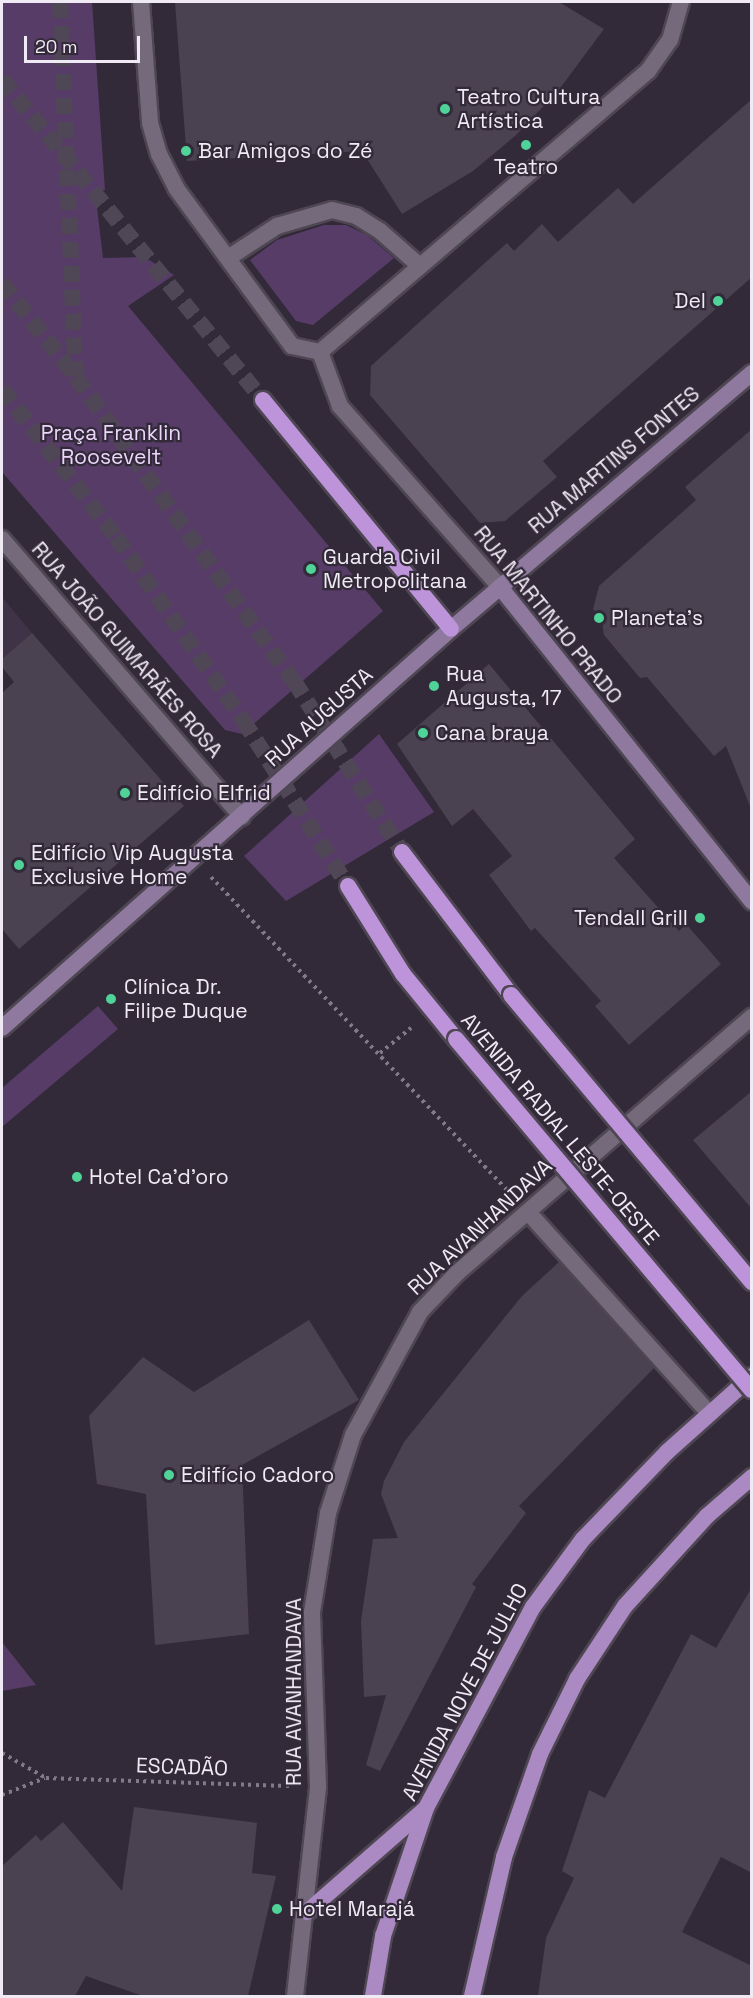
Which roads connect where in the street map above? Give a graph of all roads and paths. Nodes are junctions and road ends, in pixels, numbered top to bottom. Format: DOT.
graph roads {
  1 [pos="141,2"];
  2 [pos="681,2"];
  3 [pos="228,258"];
  4 [pos="420,266"];
  5 [pos="320,352"];
  6 [pos="752,373"];
  7 [pos="263,400"];
  8 [pos="2,539"];
  9 [pos="500,587"];
  10 [pos="451,628"];
  11 [pos="242,817"];
  12 [pos="402,852"];
  13 [pos="195,860"];
  14 [pos="348,886"];
  15 [pos="752,902"];
  16 [pos="432,1010"];
  17 [pos="752,1017"];
  18 [pos="2,1028"];
  19 [pos="380,1053"];
  20 [pos="528,1212"];
  21 [pos="752,1282"];
  22 [pos="752,1376"];
  23 [pos="752,1390"];
  24 [pos="709,1413"];
  25 [pos="752,1477"];
  26 [pos="2,1753"];
  27 [pos="46,1778"];
  28 [pos="318,1786"];
  29 [pos="2,1795"];
  30 [pos="426,1808"];
  31 [pos="307,1912"];
  32 [pos="294,1996"];
  33 [pos="373,1996"];
  34 [pos="472,1996"];
  1 -- 3 [label="street"];
  2 -- 4 [label="street"];
  3 -- 4 [label="street"];
  3 -- 5 [label="street"];
  4 -- 5 [label="street"];
  5 -- 9 [label="street, RUA MARTINHO PRADO"];
  6 -- 9 [label="main road, RUA MARTINS FONTES"];
  7 -- 10 [label="highway"];
  8 -- 11 [label="street, RUA JOÃO GUIMARÃES ROSA"];
  9 -- 10 [label="main road, RUA MARTINS FONTES"];
  9 -- 15 [label="main road, RUA MARTINHO PRADO"];
  10 -- 11 [label="main road, RUA AUGUSTA"];
  11 -- 13 [label="main road, RUA AUGUSTA"];
  12 -- 21 [label="highway, bridge"];
  13 -- 18 [label="main road, RUA AUGUSTA"];
  13 -- 19 [label="path"];
  14 -- 16 [label="highway, AVENIDA RADIAL LESTE-OESTE"];
  16 -- 19 [label="path"];
  16 -- 23 [label="highway, AVENIDA RADIAL LESTE-OESTE, bridge"];
  17 -- 20 [label="street, RUA AVANHANDAVA"];
  19 -- 20 [label="path"];
  20 -- 24 [label="street"];
  20 -- 28 [label="street, RUA AVANHANDAVA"];
  22 -- 24 [label="main road, AVENIDA NOVE DE JULHO"];
  24 -- 30 [label="main road, AVENIDA NOVE DE JULHO"];
  25 -- 34 [label="main road"];
  26 -- 27 [label="path, ESCADÃO"];
  27 -- 28 [label="path, ESCADÃO"];
  27 -- 29 [label="path, ESCADÃO"];
  28 -- 31 [label="street, RUA AVANHANDAVA"];
  30 -- 31 [label="main road"];
  30 -- 33 [label="main road, AVENIDA NOVE DE JULHO"];
  31 -- 32 [label="street, RUA AVANHANDAVA"];
}
